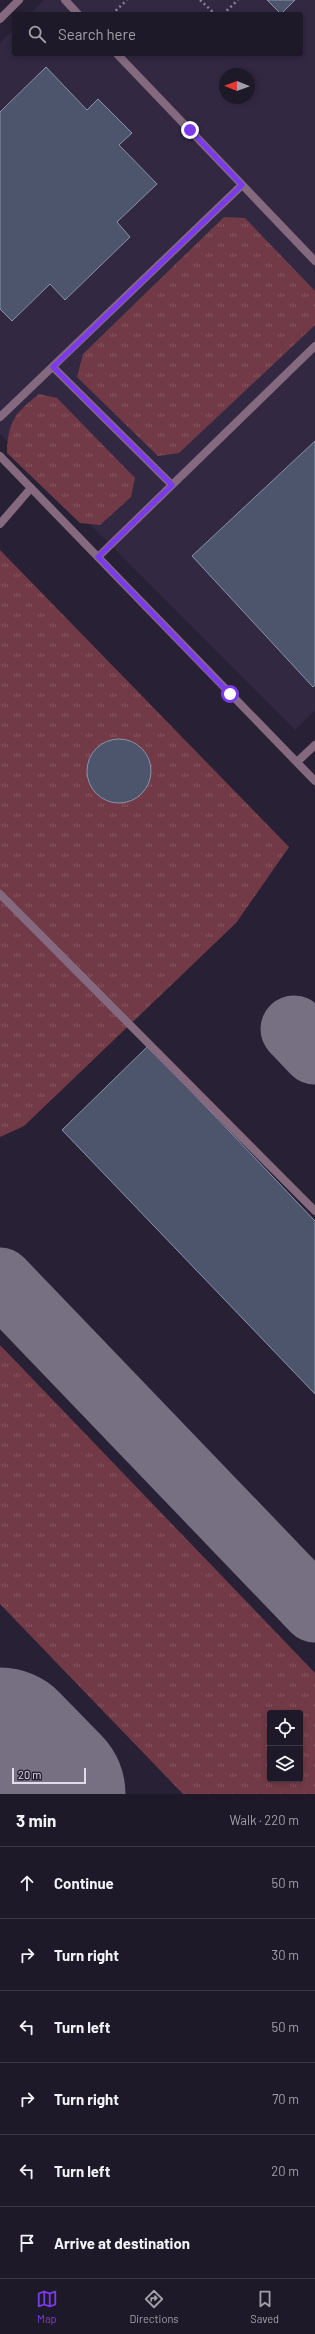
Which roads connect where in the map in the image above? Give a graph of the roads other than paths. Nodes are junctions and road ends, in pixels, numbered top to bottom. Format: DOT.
graph roads {
  1 [pos="19,0"];
  2 [pos="65,0"];
  3 [pos="76,12"];
  4 [pos="0,19"];
  5 [pos="119,56"];
  6 [pos="242,185"];
  7 [pos="315,262"];
  8 [pos="315,346"];
  9 [pos="53,367"];
  10 [pos="0,417"];
  11 [pos="0,456"];
  12 [pos="172,485"];
  13 [pos="31,488"];
  14 [pos="0,524"];
  15 [pos="98,557"];
  16 [pos="315,744"];
  17 [pos="297,762"];
  18 [pos="315,781"];
  19 [pos="0,894"];
  20 [pos="315,1211"];
  1 -- 4 [label="street"];
  2 -- 3 [label="street"];
  5 -- 6 [label="street"];
  6 -- 7 [label="street"];
  6 -- 9 [label="street"];
  8 -- 12 [label="street"];
  9 -- 10 [label="street"];
  9 -- 12 [label="street"];
  11 -- 13 [label="street"];
  12 -- 15 [label="street"];
  13 -- 14 [label="street"];
  13 -- 15 [label="street"];
  15 -- 17 [label="street"];
  16 -- 17 [label="street"];
  17 -- 18 [label="street"];
  19 -- 20 [label="street"];
}
